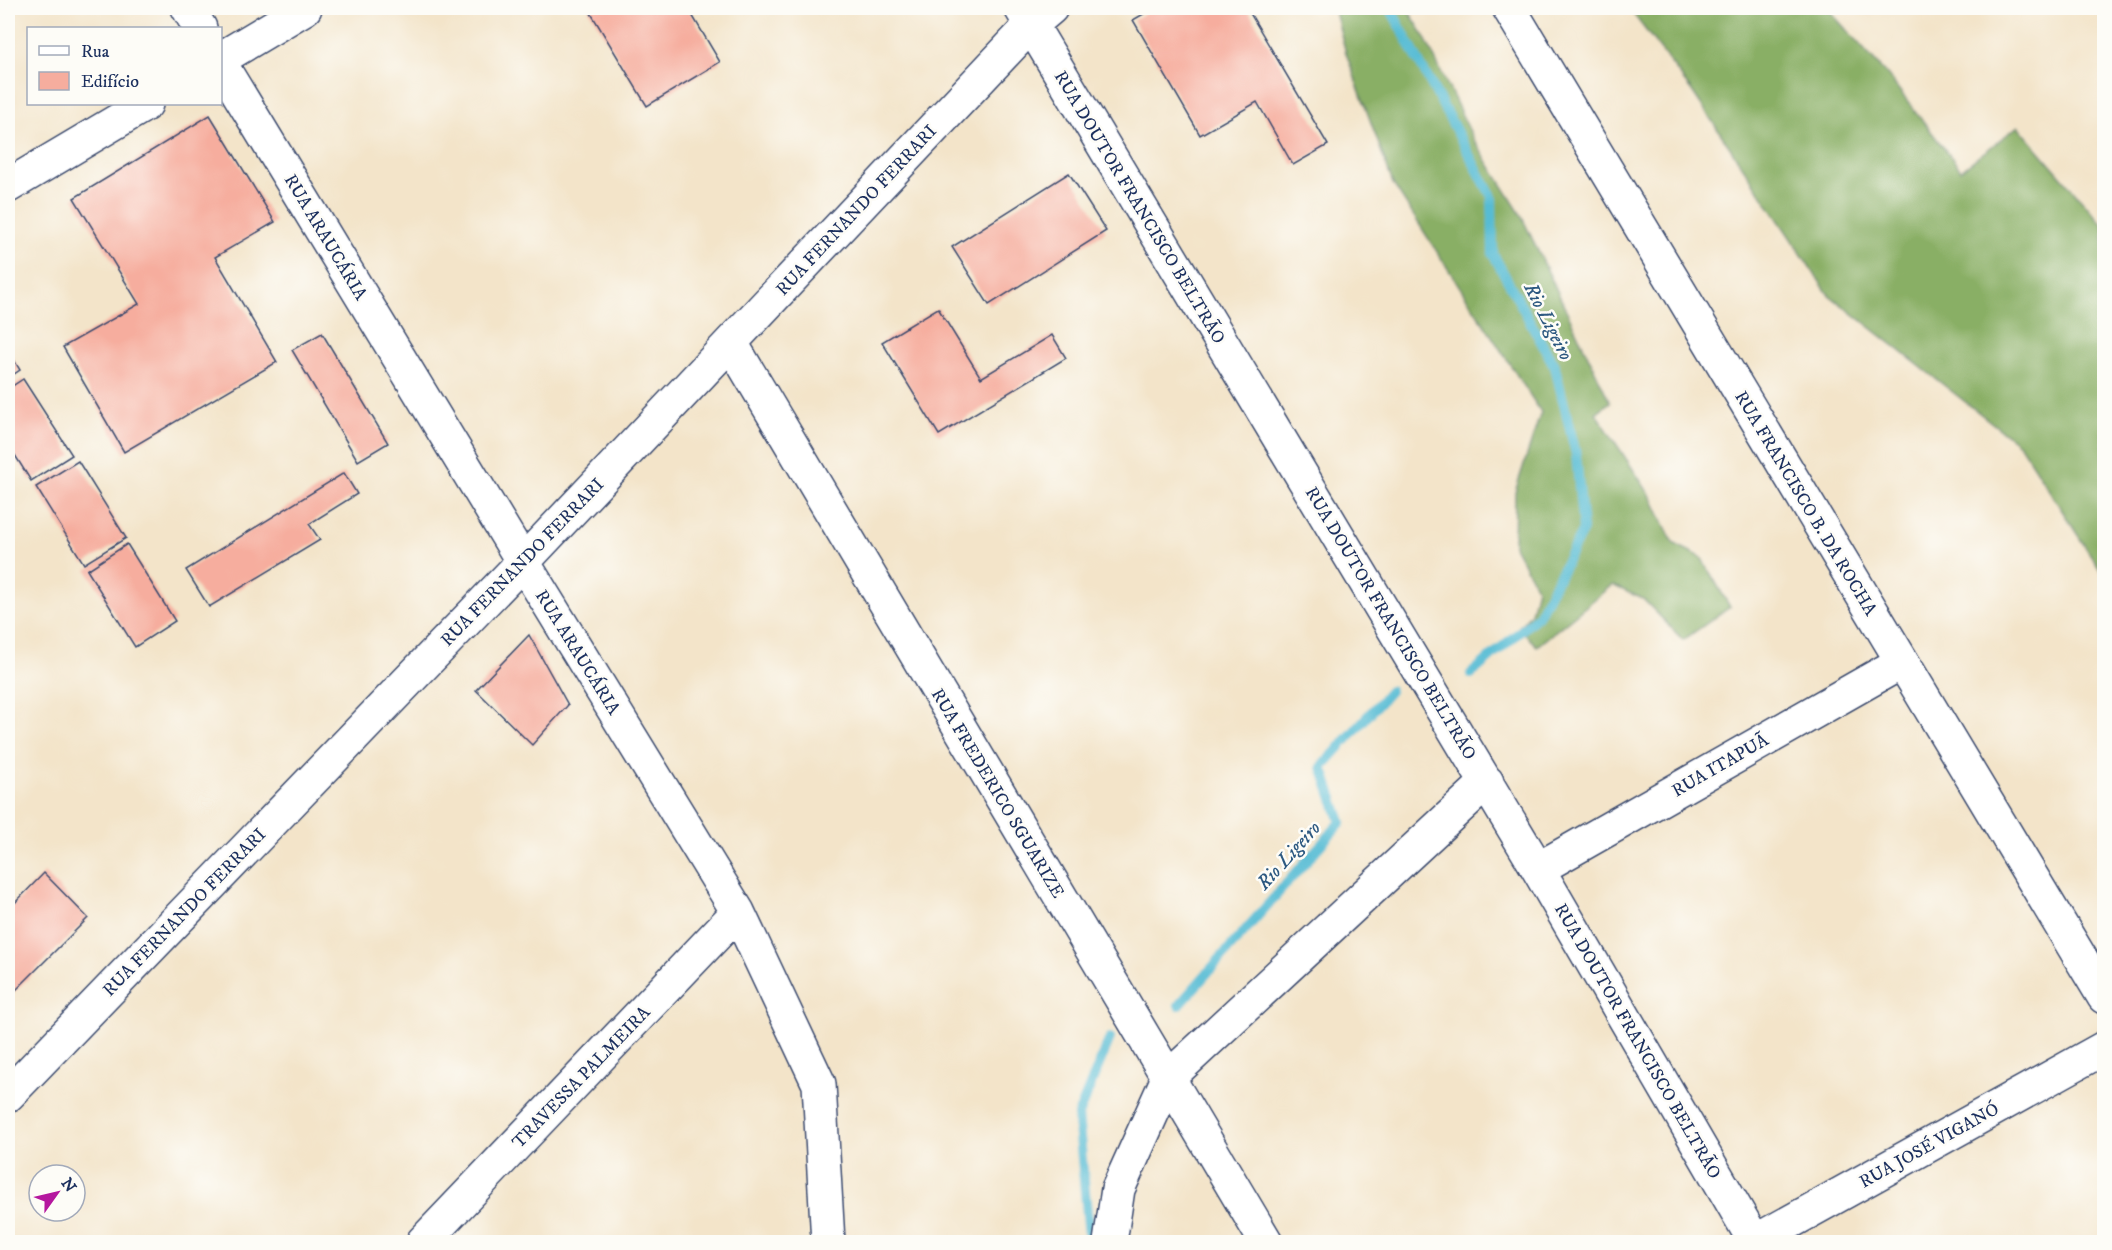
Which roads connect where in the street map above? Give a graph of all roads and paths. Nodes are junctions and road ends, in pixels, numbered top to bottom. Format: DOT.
graph roads {
  1 [pos="188,8"];
  2 [pos="305,8"];
  3 [pos="1509,8"];
  4 [pos="1034,13"];
  5 [pos="199,27"];
  6 [pos="222,60"];
  7 [pos="222,64"];
  8 [pos="144,105"];
  9 [pos="8,186"];
  10 [pos="731,343"];
  11 [pos="523,562"];
  12 [pos="1902,662"];
  13 [pos="1487,782"];
  14 [pos="1538,868"];
  15 [pos="738,912"];
  16 [pos="2104,998"];
  17 [pos="2104,1048"];
  18 [pos="1168,1078"];
  19 [pos="8,1095"];
  20 [pos="423,1242"];
  21 [pos="828,1242"];
  22 [pos="1110,1242"];
  23 [pos="1266,1242"];
  24 [pos="1754,1242"];
  1 -- 5 [label="street"];
  2 -- 6 [label="street"];
  3 -- 12 [label="street, RUA FRANCISCO B. DA ROCHA"];
  4 -- 10 [label="street, RUA FERNANDO FERRARI"];
  4 -- 13 [label="street, RUA DOUTOR FRANCISCO BELTRÃO"];
  7 -- 11 [label="street, RUA ARAUCÁRIA"];
  8 -- 9 [label="street"];
  10 -- 11 [label="street, RUA FERNANDO FERRARI"];
  10 -- 18 [label="street, RUA FREDERICO SGUARIZE"];
  11 -- 15 [label="street, RUA ARAUCÁRIA"];
  11 -- 19 [label="street, RUA FERNANDO FERRARI"];
  12 -- 14 [label="street, RUA ITAPUÃ"];
  12 -- 16 [label="street, RUA FRANCISCO B. DA ROCHA"];
  13 -- 14 [label="street, RUA DOUTOR FRANCISCO BELTRÃO"];
  13 -- 18 [label="street"];
  14 -- 24 [label="street, RUA DOUTOR FRANCISCO BELTRÃO"];
  15 -- 20 [label="street, TRAVESSA PALMEIRA"];
  15 -- 21 [label="street, RUA ARAUCÁRIA"];
  17 -- 24 [label="street, RUA JOSÉ VIGANÓ"];
  18 -- 22 [label="street"];
  18 -- 23 [label="street, RUA FREDERICO SGUARIZE"];
}
